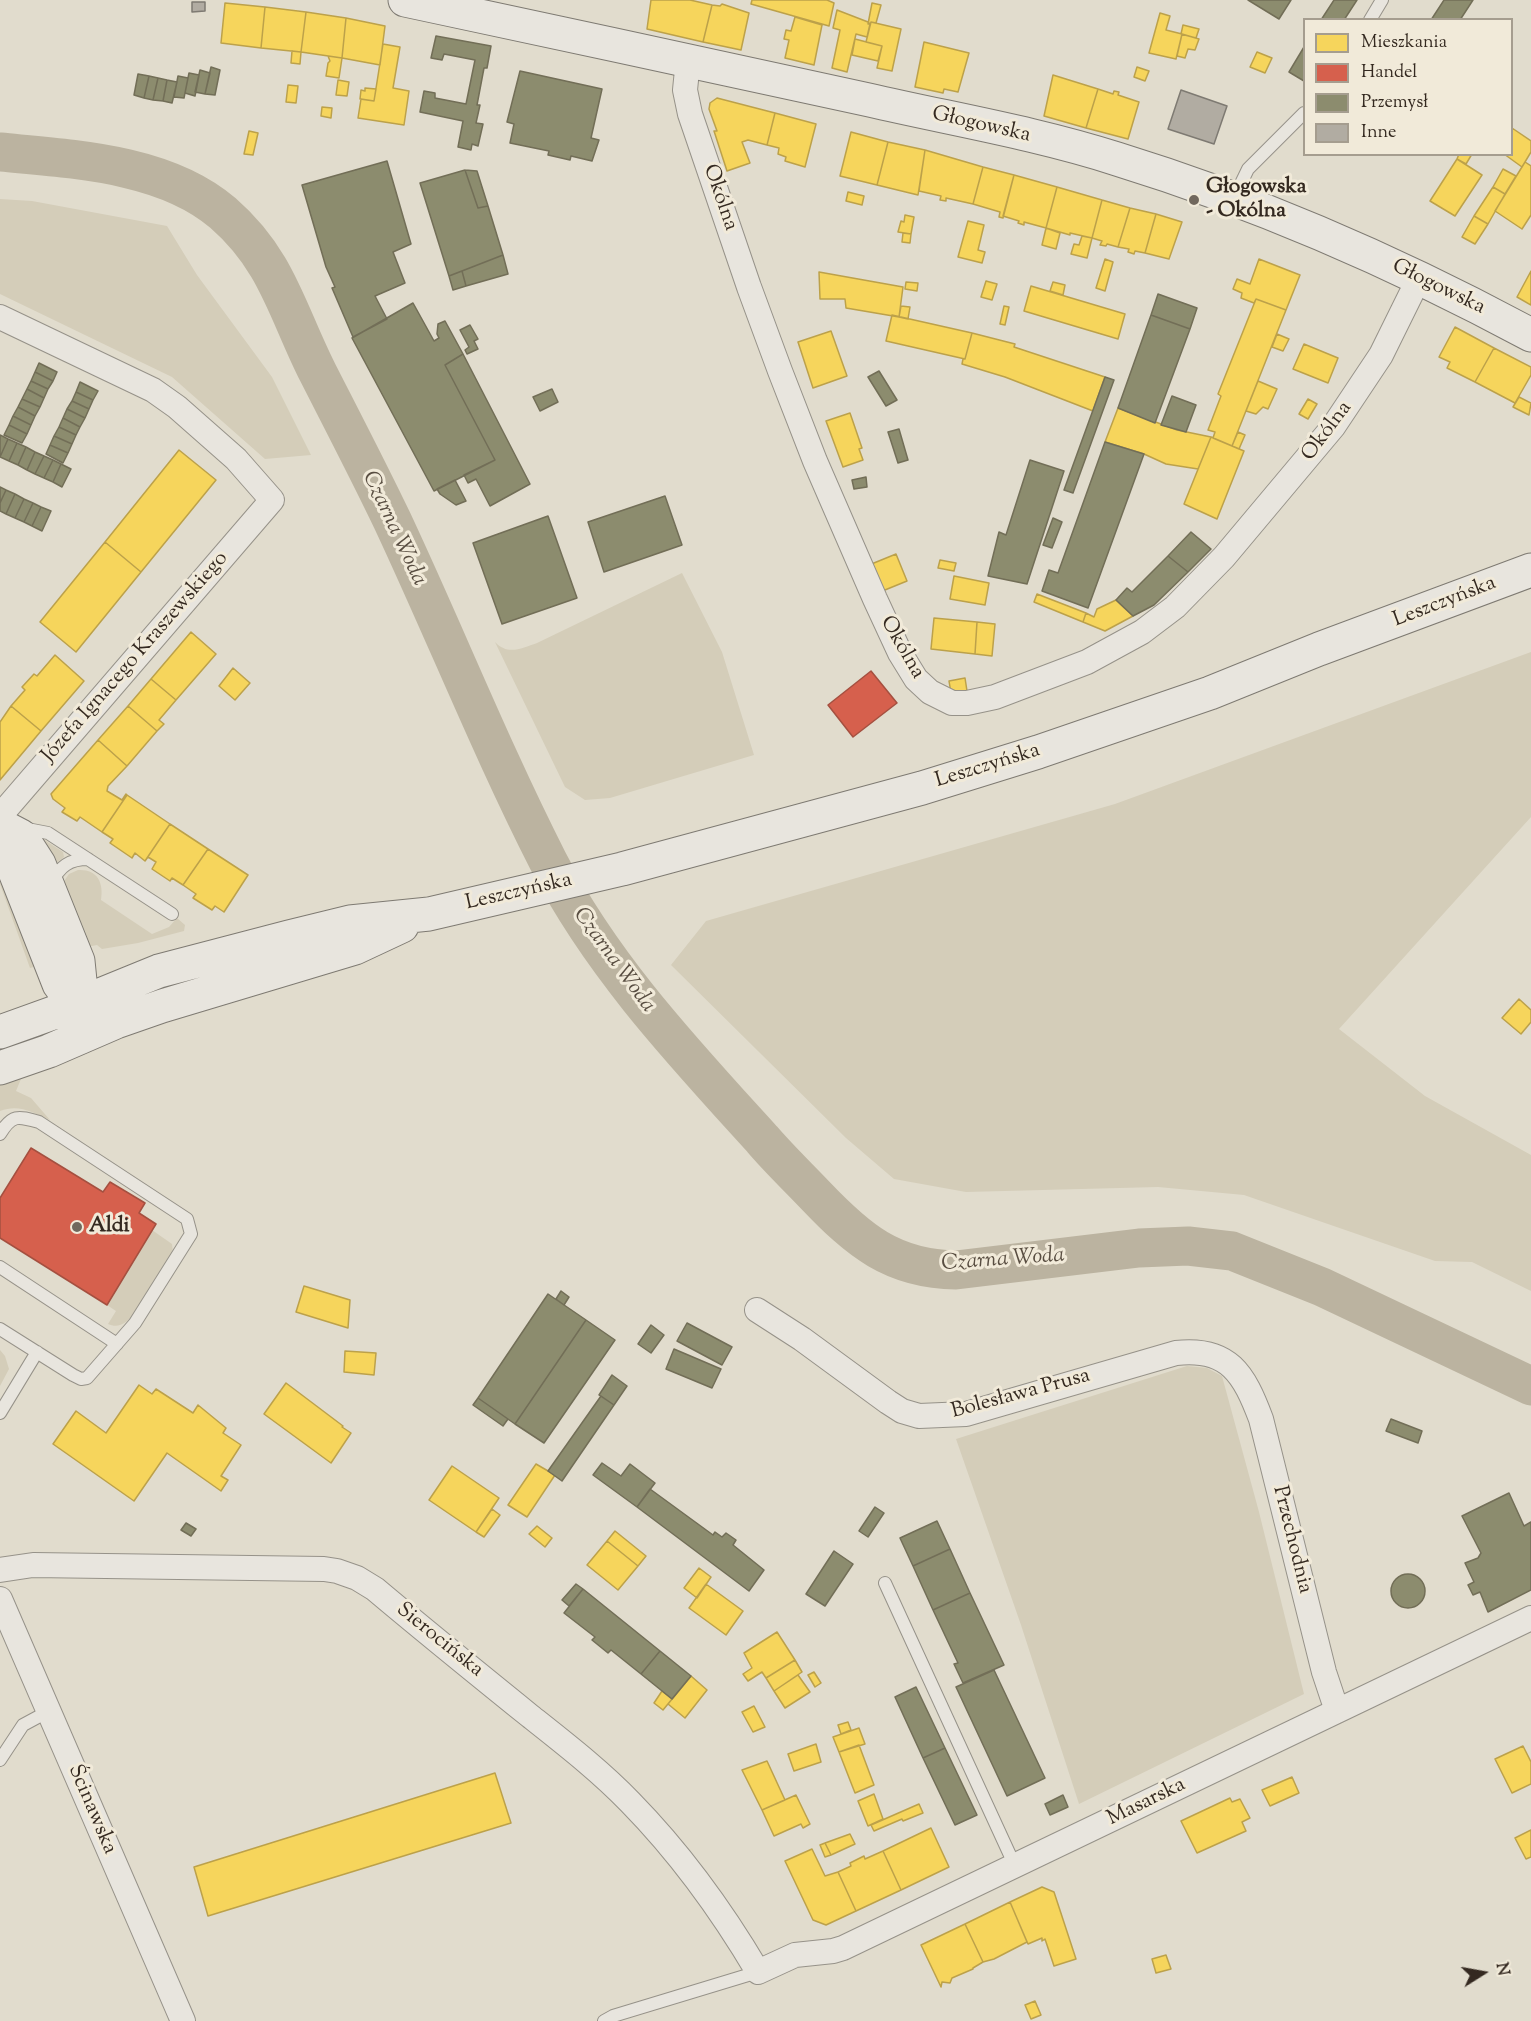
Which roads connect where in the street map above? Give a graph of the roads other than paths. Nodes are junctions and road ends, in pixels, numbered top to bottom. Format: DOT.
graph roads {
  1 [pos="405,0"];
  2 [pos="1382,0"];
  3 [pos="1371,18"];
  4 [pos="688,60"];
  5 [pos="1303,115"];
  6 [pos="1233,199"];
  7 [pos="1419,278"];
  8 [pos="0,317"];
  9 [pos="1531,335"];
  10 [pos="1531,570"];
  11 [pos="0,816"];
  12 [pos="0,824"];
  13 [pos="0,834"];
  14 [pos="88,859"];
  15 [pos="51,892"];
  16 [pos="172,914"];
  17 [pos="429,914"];
  18 [pos="65,966"];
  19 [pos="159,971"];
  20 [pos="78,1004"];
  21 [pos="135,1016"];
  22 [pos="30,1022"];
  23 [pos="0,1032"];
  24 [pos="49,1051"];
  25 [pos="0,1068"];
  26 [pos="0,1134"];
  27 [pos="0,1267"];
  28 [pos="757,1310"];
  29 [pos="0,1329"];
  30 [pos="117,1344"];
  31 [pos="37,1352"];
  32 [pos="1237,1372"];
  33 [pos="0,1413"];
  34 [pos="0,1570"];
  35 [pos="885,1583"];
  36 [pos="0,1599"];
  37 [pos="1531,1618"];
  38 [pos="49,1711"];
  39 [pos="1337,1711"];
  40 [pos="0,1760"];
  41 [pos="1015,1866"];
  42 [pos="758,1972"];
  43 [pos="183,2021"];
  44 [pos="603,2021"];
  1 -- 4 [label="main road, Głogowska"];
  2 -- 3 [label="lane"];
  4 -- 6 [label="main road, Głogowska"];
  4 -- 7 [label="street, Okólna"];
  5 -- 6 [label="lane"];
  6 -- 7 [label="main road, Głogowska"];
  7 -- 9 [label="main road, Głogowska"];
  8 -- 11 [label="street, Józefa Ignacego Kraszewskiego"];
  10 -- 17 [label="main road, Leszczyńska"];
  12 -- 14 [label="lane"];
  12 -- 15 [label="main road"];
  13 -- 18 [label="main road"];
  14 -- 15 [label="lane"];
  14 -- 16 [label="lane"];
  15 -- 18 [label="main road"];
  17 -- 19 [label="main road, Leszczyńska"];
  17 -- 21 [label="main road, Leszczyńska"];
  18 -- 19 [label="main road"];
  18 -- 20 [label="main road"];
  18 -- 22 [label="main road"];
  19 -- 20 [label="main road, Leszczyńska"];
  20 -- 21 [label="main road"];
  20 -- 22 [label="main road, Leszczyńska"];
  20 -- 24 [label="main road"];
  21 -- 24 [label="main road, Leszczyńska"];
  22 -- 23 [label="main road, Leszczyńska"];
  24 -- 25 [label="main road, Leszczyńska"];
  26 -- 30 [label="lane"];
  27 -- 30 [label="lane"];
  28 -- 32 [label="street, Bolesława Prusa"];
  29 -- 31 [label="lane"];
  30 -- 31 [label="lane"];
  31 -- 33 [label="lane"];
  32 -- 39 [label="street, Przechodnia"];
  34 -- 42 [label="street, Sierocińska"];
  35 -- 41 [label="lane"];
  36 -- 38 [label="street, Ścinawska"];
  37 -- 39 [label="street, Masarska"];
  38 -- 40 [label="lane"];
  38 -- 43 [label="street, Ścinawska"];
  39 -- 41 [label="street, Masarska"];
  41 -- 42 [label="street, Masarska"];
  42 -- 44 [label="lane"];
}
